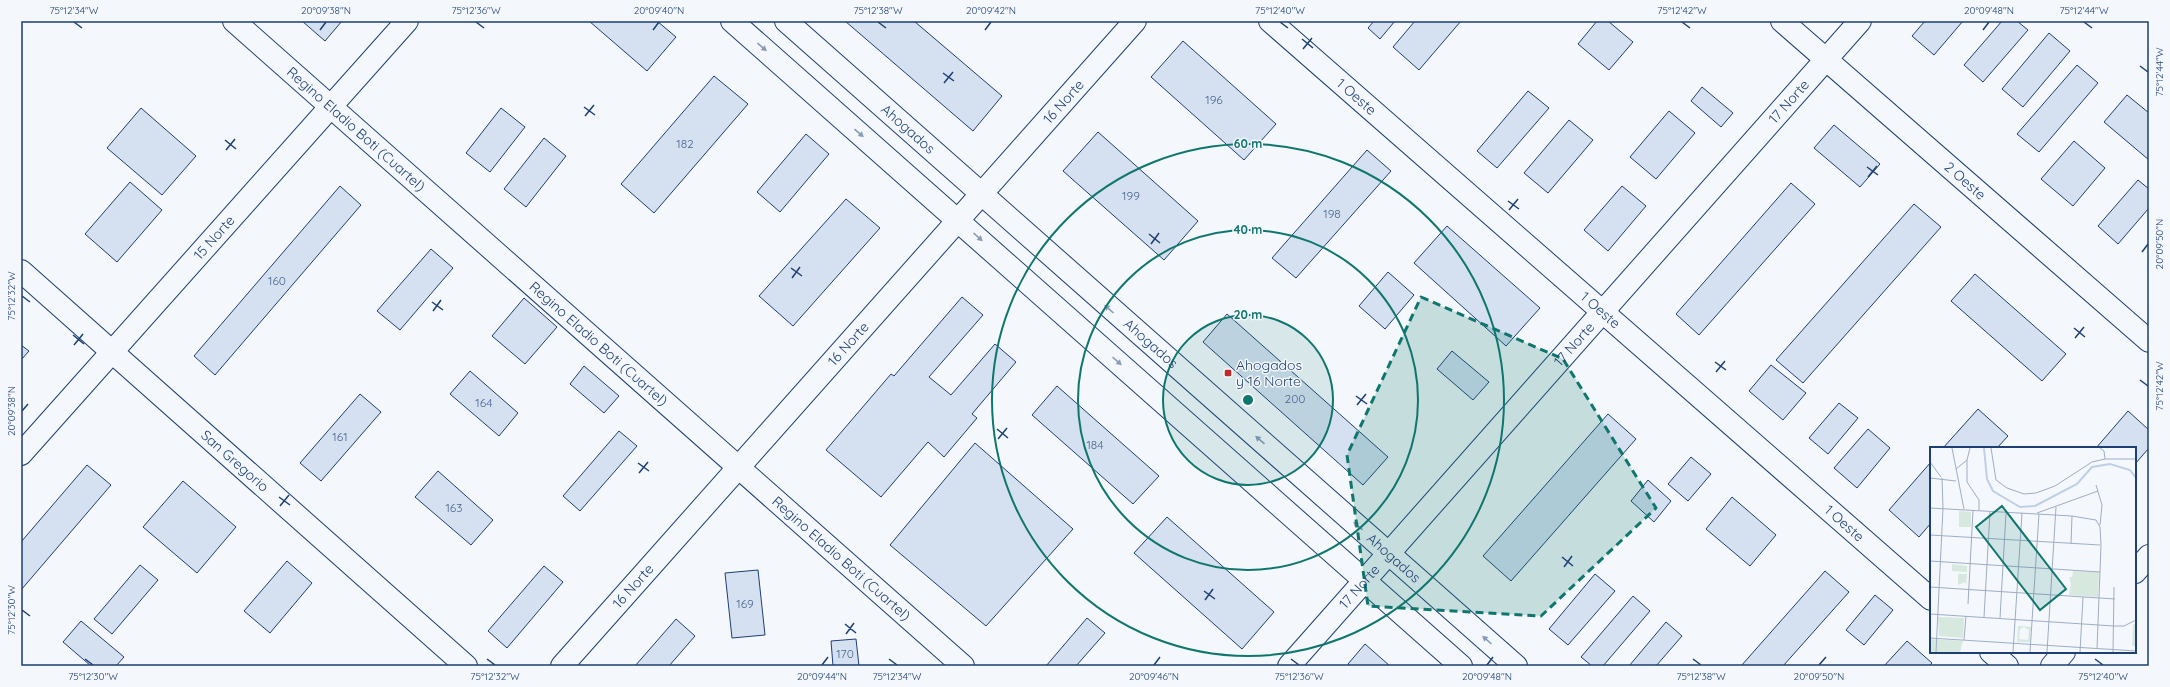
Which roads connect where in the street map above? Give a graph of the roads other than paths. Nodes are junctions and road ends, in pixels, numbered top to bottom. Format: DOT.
graph roads {
  1 [pos="234,21"];
  2 [pos="407,21"];
  3 [pos="732,21"];
  4 [pos="786,21"];
  5 [pos="1135,21"];
  6 [pos="1270,21"];
  7 [pos="1782,21"];
  8 [pos="1860,21"];
  9 [pos="1826,59"];
  10 [pos="331,107"];
  11 [pos="980,194"];
  12 [pos="958,220"];
  13 [pos="21,271"];
  14 [pos="1603,312"];
  15 [pos="2149,340"];
  16 [pos="112,352"];
  17 [pos="21,454"];
  18 [pos="737,467"];
  19 [pos="1390,553"];
  20 [pos="2149,556"];
  21 [pos="2136,571"];
  22 [pos="1365,581"];
  23 [pos="1930,598"];
  24 [pos="1992,653"];
  25 [pos="2063,653"];
  26 [pos="466,666"];
  27 [pos="562,666"];
  28 [pos="963,666"];
  29 [pos="1289,666"];
  30 [pos="1461,666"];
  31 [pos="1516,666"];
  32 [pos="2007,666"];
  33 [pos="2052,666"];
  1 -- 10 [label="street, Regino Eladio Boti (Cuartel)"];
  2 -- 10 [label="street, 15 Norte"];
  3 -- 12 [label="street, one-way"];
  4 -- 11 [label="street, Ahogados"];
  5 -- 11 [label="street, 16 Norte"];
  6 -- 14 [label="street, 1 Oeste"];
  7 -- 9 [label="street, 2 Oeste"];
  8 -- 9 [label="street, 17 Norte"];
  9 -- 14 [label="street, 17 Norte"];
  9 -- 15 [label="street, 2 Oeste"];
  10 -- 16 [label="street, 15 Norte"];
  10 -- 18 [label="street, Regino Eladio Boti (Cuartel)"];
  11 -- 12 [label="street, 16 Norte"];
  19 -- 11 [label="street, Ahogados, one-way"];
  12 -- 18 [label="street, 16 Norte"];
  12 -- 22 [label="street, one-way"];
  13 -- 16 [label="street, San Gregorio"];
  14 -- 19 [label="street, 17 Norte"];
  14 -- 23 [label="street, 1 Oeste"];
  16 -- 17 [label="street, 15 Norte"];
  16 -- 26 [label="street, San Gregorio"];
  18 -- 27 [label="street, 16 Norte"];
  18 -- 28 [label="street, Regino Eladio Boti (Cuartel)"];
  19 -- 22 [label="street, 17 Norte"];
  31 -- 19 [label="street, Ahogados, one-way"];
  20 -- 21 [label="street"];
  22 -- 29 [label="street, 17 Norte"];
  22 -- 30 [label="street"];
  24 -- 32 [label="street"];
  25 -- 33 [label="street"];
}
